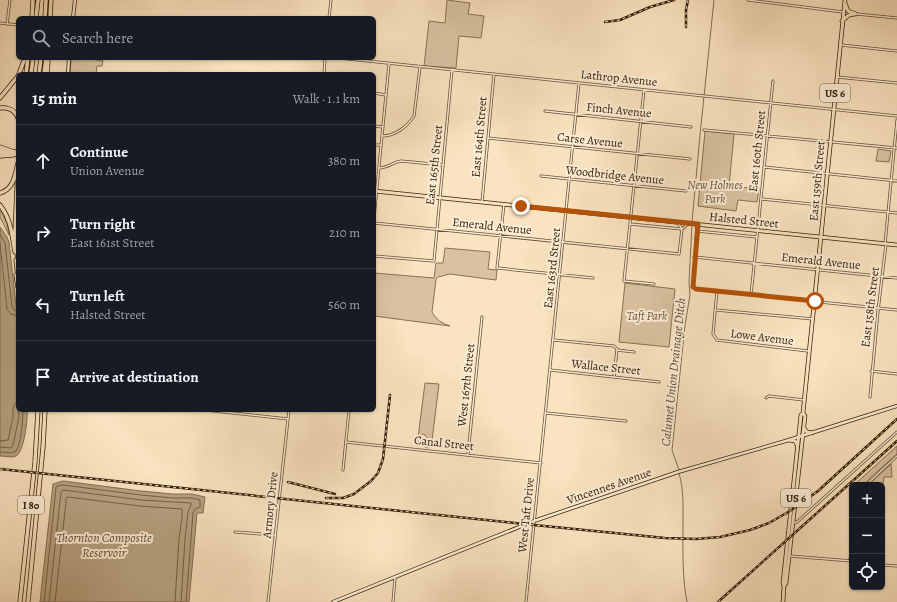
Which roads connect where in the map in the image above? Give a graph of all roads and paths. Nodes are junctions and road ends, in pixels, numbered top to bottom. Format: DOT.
graph roads {
  1 [pos="10,0"];
  2 [pos="38,0"];
  3 [pos="46,0"];
  4 [pos="51,0"];
  5 [pos="75,0"];
  6 [pos="331,0"];
  7 [pos="748,0"];
  8 [pos="845,0"];
  9 [pos="33,2"];
  10 [pos="844,12"];
  11 [pos="856,14"];
  12 [pos="31,16"];
  13 [pos="36,16"];
  14 [pos="44,16"];
  15 [pos="50,16"];
  16 [pos="73,16"];
  17 [pos="329,16"];
  18 [pos="897,18"];
  19 [pos="842,21"];
  20 [pos="0,23"];
  21 [pos="7,24"];
  22 [pos="16,25"];
  23 [pos="840,45"];
  24 [pos="897,51"];
  25 [pos="26,60"];
  26 [pos="27,60"];
  27 [pos="33,60"];
  28 [pos="41,60"];
  29 [pos="47,60"];
  30 [pos="68,60"];
  31 [pos="325,60"];
  32 [pos="356,60"];
  33 [pos="389,64"];
  34 [pos="420,67"];
  35 [pos="452,70"];
  36 [pos="20,72"];
  37 [pos="26,72"];
  38 [pos="31,72"];
  39 [pos="39,72"];
  40 [pos="46,72"];
  41 [pos="68,72"];
  42 [pos="324,72"];
  43 [pos="494,74"];
  44 [pos="837,77"];
  45 [pos="16,79"];
  46 [pos="773,81"];
  47 [pos="580,83"];
  48 [pos="897,84"];
  49 [pos="644,90"];
  50 [pos="376,94"];
  51 [pos="386,94"];
  52 [pos="0,98"];
  53 [pos="771,103"];
  54 [pos="0,108"];
  55 [pos="834,109"];
  56 [pos="545,112"];
  57 [pos="16,115"];
  58 [pos="576,115"];
  59 [pos="897,116"];
  60 [pos="897,120"];
  61 [pos="640,122"];
  62 [pos="376,126"];
  63 [pos="382,127"];
  64 [pos="691,127"];
  65 [pos="704,130"];
  66 [pos="768,135"];
  67 [pos="382,136"];
  68 [pos="488,138"];
  69 [pos="830,141"];
  70 [pos="381,145"];
  71 [pos="376,146"];
  72 [pos="0,147"];
  73 [pos="573,147"];
  74 [pos="896,148"];
  75 [pos="0,153"];
  76 [pos="16,154"];
  77 [pos="637,154"];
  78 [pos="690,159"];
  79 [pos="444,165"];
  80 [pos="764,167"];
  81 [pos="379,168"];
  82 [pos="16,170"];
  83 [pos="827,173"];
  84 [pos="541,176"];
  85 [pos="570,179"];
  86 [pos="891,180"];
  87 [pos="897,181"];
  88 [pos="376,185"];
  89 [pos="634,186"];
  90 [pos="376,191"];
  91 [pos="686,191"];
  92 [pos="0,193"];
  93 [pos="440,198"];
  94 [pos="761,199"];
  95 [pos="482,202"];
  96 [pos="0,204"];
  97 [pos="16,204"];
  98 [pos="504,204"];
  99 [pos="824,206"];
  100 [pos="567,211"];
  101 [pos="888,212"];
  102 [pos="897,213"];
  103 [pos="631,217"];
  104 [pos="677,222"];
  105 [pos="376,223"];
  106 [pos="688,223"];
  107 [pos="630,224"];
  108 [pos="698,224"];
  109 [pos="682,229"];
  110 [pos="437,230"];
  111 [pos="697,231"];
  112 [pos="758,231"];
  113 [pos="16,236"];
  114 [pos="500,236"];
  115 [pos="757,237"];
  116 [pos="821,237"];
  117 [pos="12,240"];
  118 [pos="564,243"];
  119 [pos="885,244"];
  120 [pos="897,245"];
  121 [pos="627,249"];
  122 [pos="376,256"];
  123 [pos="694,257"];
  124 [pos="754,263"];
  125 [pos="16,264"];
  126 [pos="818,269"];
  127 [pos="16,272"];
  128 [pos="560,275"];
  129 [pos="882,276"];
  130 [pos="593,278"];
  131 [pos="897,278"];
  132 [pos="654,284"];
  133 [pos="717,292"];
  134 [pos="751,295"];
  135 [pos="815,301"];
  136 [pos="878,308"];
  137 [pos="716,310"];
  138 [pos="897,310"];
  139 [pos="482,317"];
  140 [pos="813,319"];
  141 [pos="554,340"];
  142 [pos="617,350"];
  143 [pos="809,351"];
  144 [pos="634,352"];
  145 [pos="550,370"];
  146 [pos="871,371"];
  147 [pos="897,374"];
  148 [pos="614,377"];
  149 [pos="659,382"];
  150 [pos="870,397"];
  151 [pos="766,398"];
  152 [pos="804,400"];
  153 [pos="897,406"];
  154 [pos="37,412"];
  155 [pos="45,412"];
  156 [pos="223,412"];
  157 [pos="289,412"];
  158 [pos="349,412"];
  159 [pos="546,413"];
  160 [pos="803,413"];
  161 [pos="288,419"];
  162 [pos="626,421"];
  163 [pos="803,428"];
  164 [pos="544,431"];
  165 [pos="897,432"];
  166 [pos="812,433"];
  167 [pos="800,436"];
  168 [pos="789,440"];
  169 [pos="346,442"];
  170 [pos="798,446"];
  171 [pos="468,455"];
  172 [pos="897,456"];
  173 [pos="541,463"];
  174 [pos="343,470"];
  175 [pos="869,482"];
  176 [pos="534,521"];
  177 [pos="789,523"];
  178 [pos="793,523"];
  179 [pos="236,532"];
  180 [pos="276,535"];
  181 [pos="786,556"];
  182 [pos="790,556"];
  183 [pos="849,561"];
  184 [pos="885,565"];
  185 [pos="897,566"];
  186 [pos="395,577"];
  187 [pos="784,586"];
  188 [pos="20,601"];
  189 [pos="28,601"];
  190 [pos="268,602"];
  191 [pos="333,602"];
  192 [pos="393,602"];
  193 [pos="526,602"];
  194 [pos="782,602"];
  1 -- 21 [label="street"];
  2 -- 13 [label="highway"];
  3 -- 14 [label="highway"];
  4 -- 15 [label="highway"];
  5 -- 16 [label="street"];
  6 -- 17 [label="street"];
  7 -- 10 [label="street"];
  8 -- 10 [label="main road, East 159th Street / US 6"];
  8 -- 11 [label="main road"];
  9 -- 12 [label="highway"];
  10 -- 19 [label="main road, East 159th Street / US 6"];
  11 -- 18 [label="street"];
  11 -- 19 [label="main road"];
  19 -- 23 [label="main road, East 159th Street / US 6"];
  20 -- 21 [label="street"];
  21 -- 22 [label="street"];
  23 -- 24 [label="street"];
  23 -- 44 [label="main road, East 159th Street / US 6"];
  25 -- 36 [label="highway"];
  26 -- 37 [label="highway"];
  27 -- 38 [label="highway"];
  28 -- 39 [label="highway"];
  29 -- 40 [label="highway"];
  30 -- 41 [label="street"];
  31 -- 42 [label="street"];
  32 -- 33 [label="street, Lathrop Avenue"];
  33 -- 34 [label="street, Lathrop Avenue"];
  33 -- 51 [label="street"];
  34 -- 35 [label="street, Lathrop Avenue"];
  34 -- 67 [label="street"];
  35 -- 43 [label="street, Lathrop Avenue"];
  35 -- 79 [label="street, East 165th Street"];
  43 -- 47 [label="street, Lathrop Avenue"];
  43 -- 68 [label="street, East 164th Street"];
  44 -- 48 [label="street"];
  44 -- 55 [label="main road, East 159th Street / US 6"];
  45 -- 52 [label="highway"];
  46 -- 53 [label="street, East 160th Street"];
  47 -- 49 [label="street, Lathrop Avenue"];
  47 -- 58 [label="street, East 163rd Street"];
  49 -- 53 [label="street, Lathrop Avenue"];
  49 -- 61 [label="street"];
  50 -- 51 [label="street"];
  51 -- 63 [label="street"];
  53 -- 55 [label="street, Lathrop Avenue"];
  53 -- 66 [label="street, East 160th Street"];
  54 -- 57 [label="highway"];
  55 -- 59 [label="street, Lathrop Avenue"];
  55 -- 69 [label="main road, East 159th Street / US 6"];
  56 -- 58 [label="street, Finch Avenue"];
  58 -- 61 [label="street, Finch Avenue"];
  58 -- 73 [label="street, East 163rd Street"];
  60 -- 74 [label="street, East 158th Street"];
  61 -- 64 [label="street, Finch Avenue"];
  61 -- 77 [label="street"];
  62 -- 63 [label="street"];
  63 -- 67 [label="street"];
  65 -- 66 [label="street"];
  66 -- 69 [label="street"];
  66 -- 80 [label="street, East 160th Street"];
  67 -- 70 [label="street"];
  68 -- 73 [label="street, Carse Avenue"];
  68 -- 95 [label="street, East 164th Street"];
  69 -- 74 [label="street"];
  69 -- 83 [label="main road, East 159th Street / US 6"];
  70 -- 71 [label="street"];
  70 -- 81 [label="street"];
  72 -- 76 [label="highway"];
  73 -- 77 [label="street, Carse Avenue"];
  73 -- 85 [label="street, East 163rd Street"];
  74 -- 86 [label="street, East 158th Street"];
  75 -- 76 [label="highway"];
  77 -- 78 [label="street, Carse Avenue"];
  77 -- 89 [label="street"];
  79 -- 81 [label="street"];
  79 -- 93 [label="street, East 165th Street"];
  80 -- 83 [label="street"];
  80 -- 94 [label="street, East 160th Street"];
  81 -- 88 [label="street"];
  82 -- 92 [label="highway"];
  83 -- 86 [label="street"];
  83 -- 99 [label="main road, East 159th Street / US 6"];
  84 -- 85 [label="street, Woodbridge Avenue"];
  85 -- 89 [label="street, Woodbridge Avenue"];
  85 -- 100 [label="street, East 163rd Street"];
  86 -- 87 [label="street"];
  86 -- 101 [label="street, East 158th Street"];
  89 -- 91 [label="street, Woodbridge Avenue"];
  89 -- 103 [label="street"];
  90 -- 93 [label="main road, Halsted Street"];
  93 -- 95 [label="main road, Halsted Street"];
  93 -- 110 [label="street, East 165th Street"];
  94 -- 99 [label="street"];
  94 -- 112 [label="street, East 160th Street"];
  95 -- 98 [label="main road, Halsted Street"];
  96 -- 117 [label="highway"];
  97 -- 113 [label="highway"];
  98 -- 100 [label="main road, Halsted Street"];
  98 -- 114 [label="street"];
  99 -- 101 [label="street"];
  99 -- 116 [label="main road, East 159th Street / US 6"];
  100 -- 103 [label="main road, Halsted Street"];
  100 -- 118 [label="street, East 163rd Street"];
  101 -- 102 [label="street"];
  101 -- 119 [label="street, East 158th Street"];
  103 -- 104 [label="main road, Halsted Street"];
  103 -- 107 [label="street"];
  104 -- 106 [label="main road, Halsted Street"];
  104 -- 109 [label="street"];
  105 -- 110 [label="street, Emerald Avenue"];
  106 -- 108 [label="main road, Halsted Street"];
  106 -- 109 [label="street"];
  107 -- 109 [label="street"];
  107 -- 121 [label="street"];
  108 -- 111 [label="street"];
  108 -- 112 [label="main road, Halsted Street"];
  109 -- 121 [label="street, Emerald Avenue"];
  110 -- 114 [label="street, Emerald Avenue"];
  110 -- 122 [label="street, East 165th Street"];
  111 -- 115 [label="street, Halsted Street"];
  111 -- 123 [label="street"];
  112 -- 115 [label="street, East 160th Street"];
  112 -- 116 [label="main road, Halsted Street"];
  114 -- 118 [label="street, Emerald Avenue"];
  114 -- 128 [label="street"];
  115 -- 124 [label="street, East 160th Street"];
  116 -- 119 [label="main road, Halsted Street"];
  116 -- 126 [label="main road, East 159th Street / US 6"];
  117 -- 125 [label="highway"];
  117 -- 127 [label="highway"];
  118 -- 121 [label="street, Emerald Avenue"];
  118 -- 128 [label="street, East 163rd Street"];
  119 -- 120 [label="main road, Halsted Street"];
  119 -- 129 [label="street, East 158th Street"];
  121 -- 132 [label="street"];
  123 -- 124 [label="street, Emerald Avenue"];
  123 -- 133 [label="street"];
  124 -- 126 [label="street, Emerald Avenue"];
  124 -- 134 [label="street, East 160th Street"];
  126 -- 129 [label="street, Emerald Avenue"];
  126 -- 135 [label="main road, East 159th Street / US 6"];
  128 -- 130 [label="street"];
  128 -- 141 [label="street, East 163rd Street"];
  129 -- 131 [label="street, Emerald Avenue"];
  129 -- 136 [label="street, East 158th Street"];
  133 -- 134 [label="street"];
  133 -- 137 [label="street"];
  134 -- 135 [label="street"];
  135 -- 136 [label="street"];
  135 -- 140 [label="main road, East 159th Street / US 6"];
  136 -- 138 [label="street"];
  136 -- 146 [label="street, East 158th Street"];
  137 -- 140 [label="street"];
  137 -- 143 [label="street, Lowe Avenue"];
  139 -- 171 [label="street, West 167th Street"];
  140 -- 143 [label="main road, East 159th Street / US 6"];
  141 -- 142 [label="street"];
  141 -- 145 [label="street, East 163rd Street"];
  142 -- 144 [label="street"];
  142 -- 148 [label="street"];
  143 -- 152 [label="main road, East 159th Street / US 6"];
  145 -- 148 [label="street, Wallace Street"];
  145 -- 159 [label="street, East 163rd Street"];
  146 -- 147 [label="street"];
  146 -- 150 [label="street, East 158th Street"];
  148 -- 149 [label="street, Wallace Street"];
  151 -- 152 [label="street"];
  152 -- 160 [label="main road, US 6"];
  153 -- 166 [label="street, Vincennes Avenue"];
  154 -- 188 [label="highway, I 80"];
  155 -- 189 [label="highway, I 80"];
  156 -- 161 [label="street"];
  157 -- 161 [label="street, Armory Drive"];
  158 -- 169 [label="street"];
  159 -- 162 [label="street"];
  159 -- 164 [label="street, East 163rd Street"];
  160 -- 163 [label="main road, US 6"];
  160 -- 167 [label="main road, US 6"];
  161 -- 180 [label="street, Armory Drive"];
  163 -- 166 [label="main road"];
  163 -- 167 [label="main road, US 6"];
  164 -- 173 [label="street, West Taft Drive"];
  165 -- 178 [label="street"];
  166 -- 167 [label="street, Vincennes Avenue"];
  167 -- 168 [label="street, Vincennes Avenue"];
  167 -- 170 [label="main road, US 6"];
  167 -- 178 [label="main road, US 6"];
  168 -- 170 [label="main road"];
  168 -- 176 [label="street, Vincennes Avenue"];
  169 -- 171 [label="street, Canal Street"];
  169 -- 174 [label="street"];
  170 -- 177 [label="main road, US 6"];
  171 -- 173 [label="street, Canal Street"];
  172 -- 175 [label="street"];
  173 -- 176 [label="street, West Taft Drive"];
  176 -- 186 [label="street, Vincennes Avenue"];
  176 -- 193 [label="street, West Taft Drive"];
  177 -- 178 [label="main road"];
  177 -- 181 [label="main road, US 6"];
  178 -- 182 [label="main road, US 6"];
  179 -- 180 [label="street"];
  180 -- 190 [label="street, Armory Drive"];
  181 -- 182 [label="street"];
  181 -- 187 [label="main road, US 6"];
  182 -- 183 [label="street"];
  182 -- 187 [label="main road, US 6"];
  184 -- 185 [label="street"];
  186 -- 191 [label="street, Vincennes Avenue"];
  186 -- 192 [label="street"];
  187 -- 194 [label="main road, US 6"];
}
